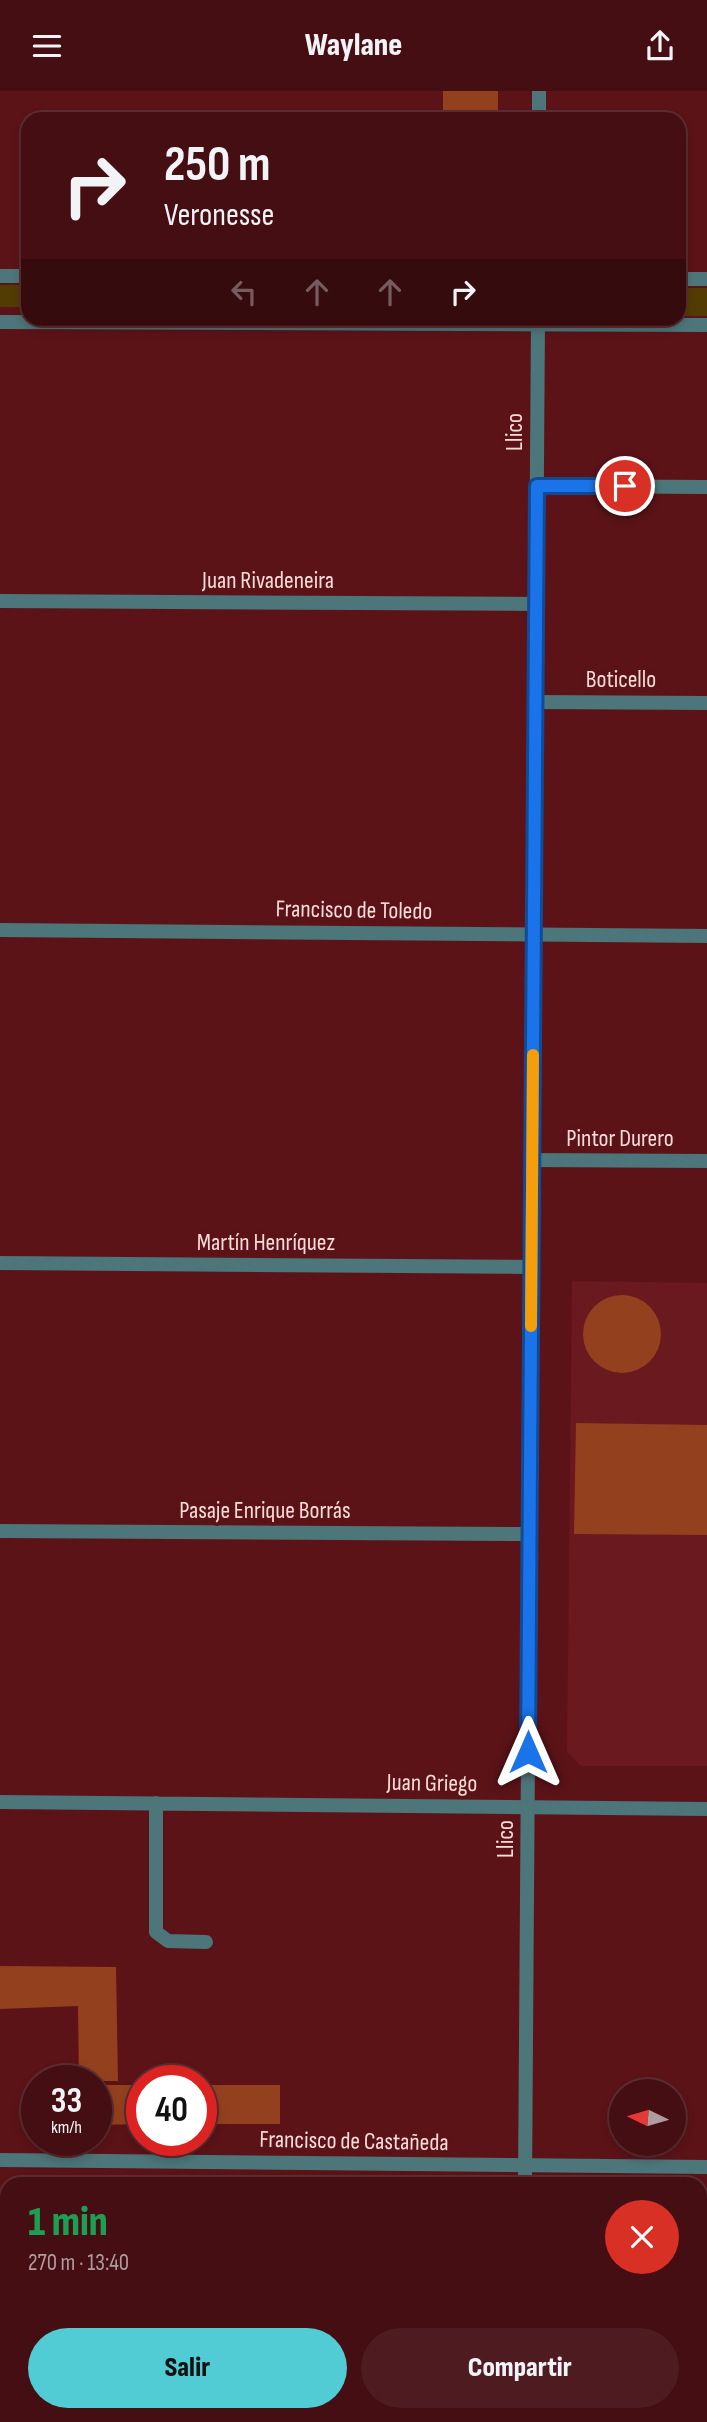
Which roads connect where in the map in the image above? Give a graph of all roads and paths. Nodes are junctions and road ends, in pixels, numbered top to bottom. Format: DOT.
graph roads {
  1 [pos="539,91"];
  2 [pos="539,112"];
  3 [pos="0,276"];
  4 [pos="21,276"];
  5 [pos="686,279"];
  6 [pos="707,279"];
  7 [pos="0,322"];
  8 [pos="21,322"];
  9 [pos="686,325"];
  10 [pos="707,325"];
  11 [pos="538,326"];
  12 [pos="537,486"];
  13 [pos="707,487"];
  14 [pos="0,601"];
  15 [pos="536,604"];
  16 [pos="535,702"];
  17 [pos="707,703"];
  18 [pos="0,930"];
  19 [pos="533,934"];
  20 [pos="707,936"];
  21 [pos="532,1160"];
  22 [pos="707,1161"];
  23 [pos="0,1263"];
  24 [pos="531,1266"];
  25 [pos="0,1531"];
  26 [pos="530,1534"];
  27 [pos="0,1802"];
  28 [pos="156,1803"];
  29 [pos="527,1807"];
  30 [pos="707,1809"];
  31 [pos="206,1942"];
  32 [pos="0,2160"];
  33 [pos="525,2165"];
  34 [pos="707,2167"];
  35 [pos="525,2177"];
  1 -- 2 [label="street"];
  3 -- 4 [label="street"];
  5 -- 6 [label="street"];
  7 -- 8 [label="street"];
  9 -- 10 [label="street"];
  11 -- 12 [label="street, Llico"];
  12 -- 13 [label="street"];
  12 -- 15 [label="street, Llico"];
  14 -- 15 [label="street, Juan Rivadeneira"];
  15 -- 16 [label="street, Llico"];
  16 -- 17 [label="street, Boticello"];
  16 -- 19 [label="street, Llico"];
  18 -- 19 [label="street, Francisco de Toledo"];
  19 -- 20 [label="street, Francisco de Toledo"];
  19 -- 21 [label="street, Llico"];
  21 -- 22 [label="street, Pintor Durero"];
  21 -- 24 [label="street, Llico"];
  23 -- 24 [label="street, Martín Henríquez"];
  24 -- 26 [label="street, Llico"];
  25 -- 26 [label="street, Pasaje Enrique Borrás"];
  26 -- 29 [label="street, Llico"];
  27 -- 28 [label="street, Juan Griego"];
  28 -- 29 [label="street, Juan Griego"];
  28 -- 31 [label="street"];
  29 -- 30 [label="street, Juan Griego"];
  29 -- 33 [label="street, Llico"];
  32 -- 33 [label="street, Francisco de Castañeda"];
  33 -- 34 [label="street, Francisco de Castañeda"];
  33 -- 35 [label="street, Llico"];
}
